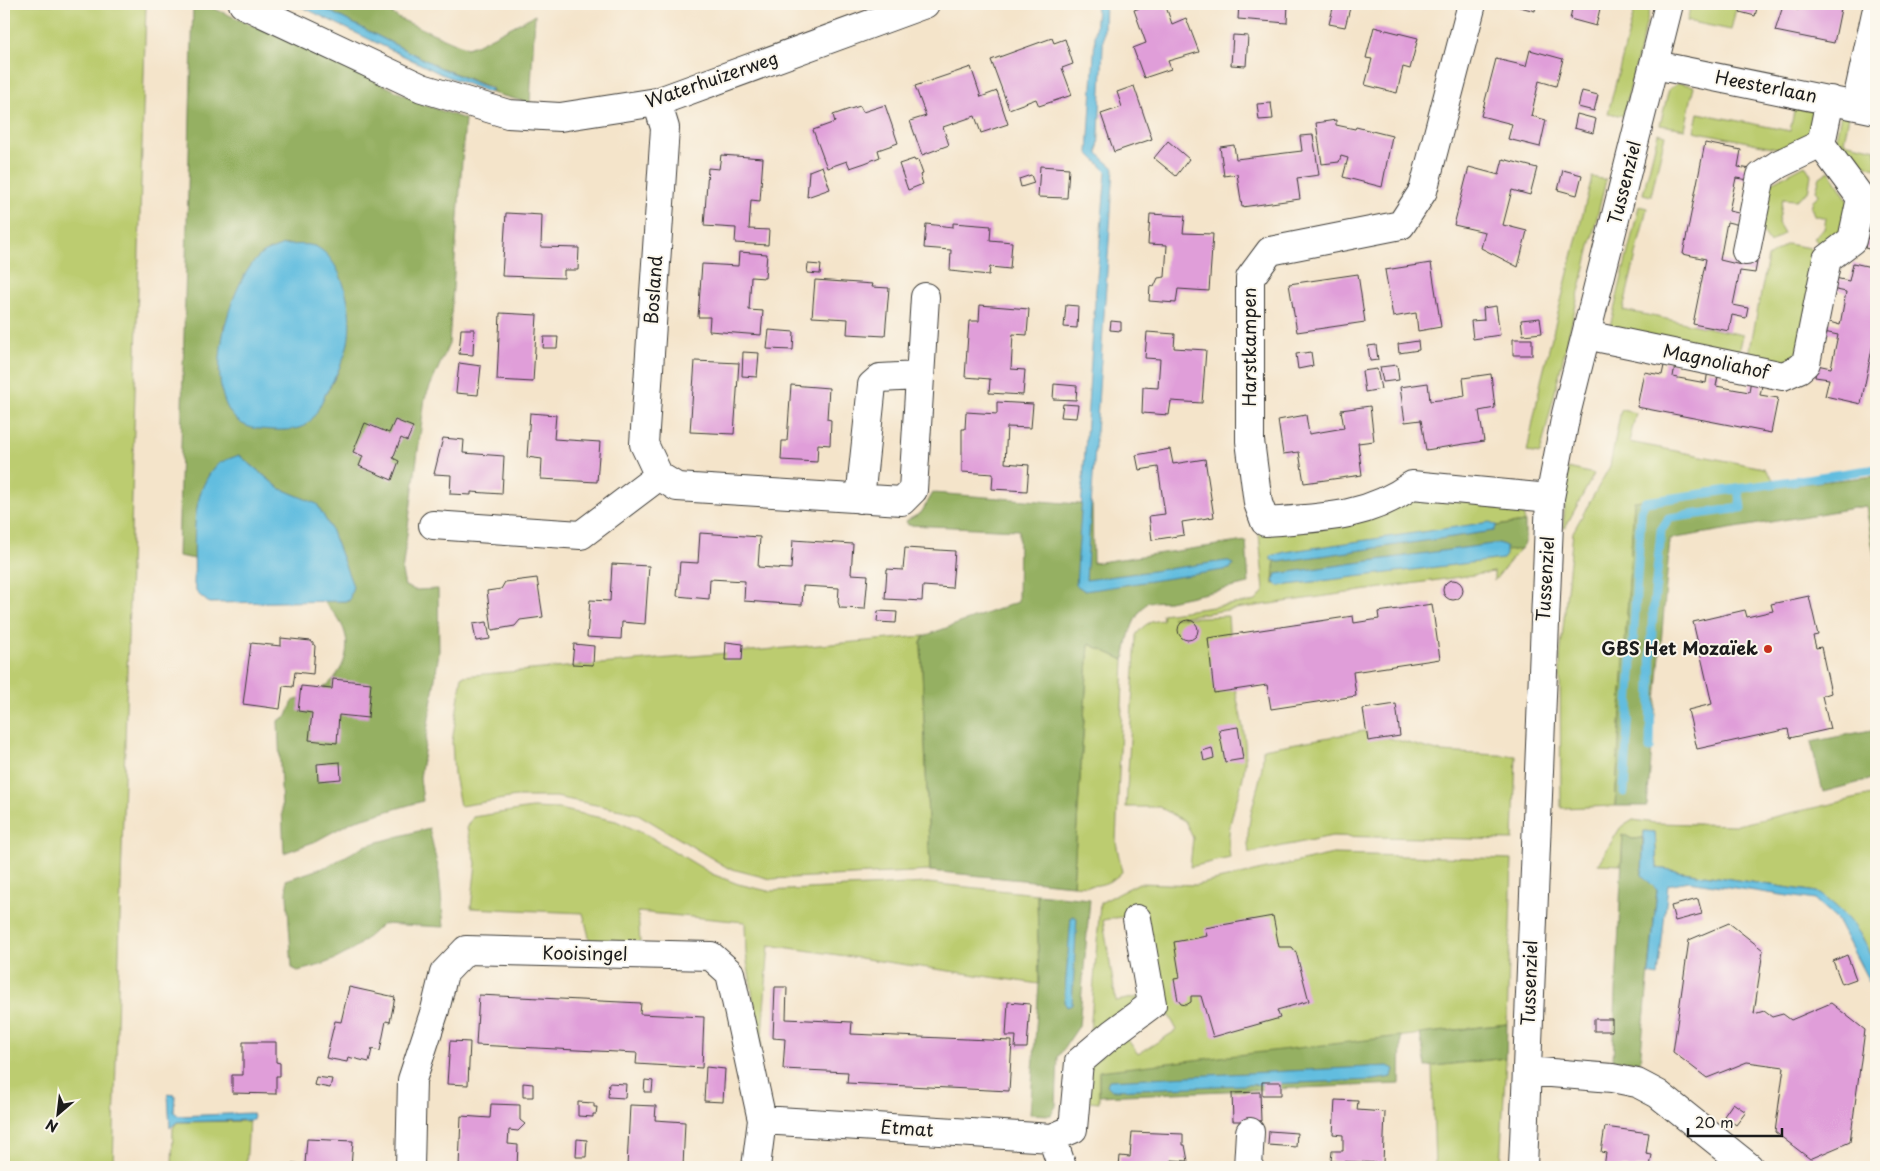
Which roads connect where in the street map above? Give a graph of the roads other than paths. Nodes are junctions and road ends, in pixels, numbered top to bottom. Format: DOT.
graph roads {
  1 [pos="244,4"];
  2 [pos="925,4"];
  3 [pos="1472,4"];
  4 [pos="1669,4"];
  5 [pos="1876,12"];
  6 [pos="1655,65"];
  7 [pos="657,102"];
  8 [pos="1854,105"];
  9 [pos="1821,144"];
  10 [pos="1746,251"];
  11 [pos="925,298"];
  12 [pos="1586,335"];
  13 [pos="918,376"];
  14 [pos="659,476"];
  15 [pos="1550,498"];
  16 [pos="860,499"];
  17 [pos="433,525"];
  18 [pos="1137,919"];
  19 [pos="1527,1070"];
  20 [pos="762,1120"];
  21 [pos="1250,1132"];
  22 [pos="1052,1138"];
  23 [pos="410,1167"];
  24 [pos="756,1167"];
  25 [pos="1062,1167"];
  26 [pos="1248,1167"];
  27 [pos="1523,1167"];
  28 [pos="1749,1167"];
  1 -- 7 [label="street, Waterhuizerweg"];
  2 -- 7 [label="street, Waterhuizerweg"];
  3 -- 15 [label="street, Harstkampen"];
  4 -- 6 [label="street, Tussenziel"];
  5 -- 8 [label="street"];
  6 -- 8 [label="street, Heesterlaan"];
  6 -- 12 [label="street, Tussenziel"];
  7 -- 14 [label="street, Bosland"];
  8 -- 9 [label="street"];
  9 -- 10 [label="street"];
  9 -- 12 [label="street, Magnoliahof"];
  11 -- 13 [label="street"];
  12 -- 15 [label="street, Tussenziel"];
  13 -- 16 [label="street"];
  13 -- 16 [label="street"];
  14 -- 16 [label="street"];
  14 -- 17 [label="street"];
  15 -- 19 [label="street, Tussenziel"];
  18 -- 22 [label="street"];
  19 -- 27 [label="street, Tussenziel"];
  19 -- 28 [label="street"];
  20 -- 22 [label="street, Etmat"];
  20 -- 23 [label="street, Kooisingel"];
  20 -- 24 [label="street, Kooisingel"];
  21 -- 26 [label="street"];
  22 -- 25 [label="street"];
}
